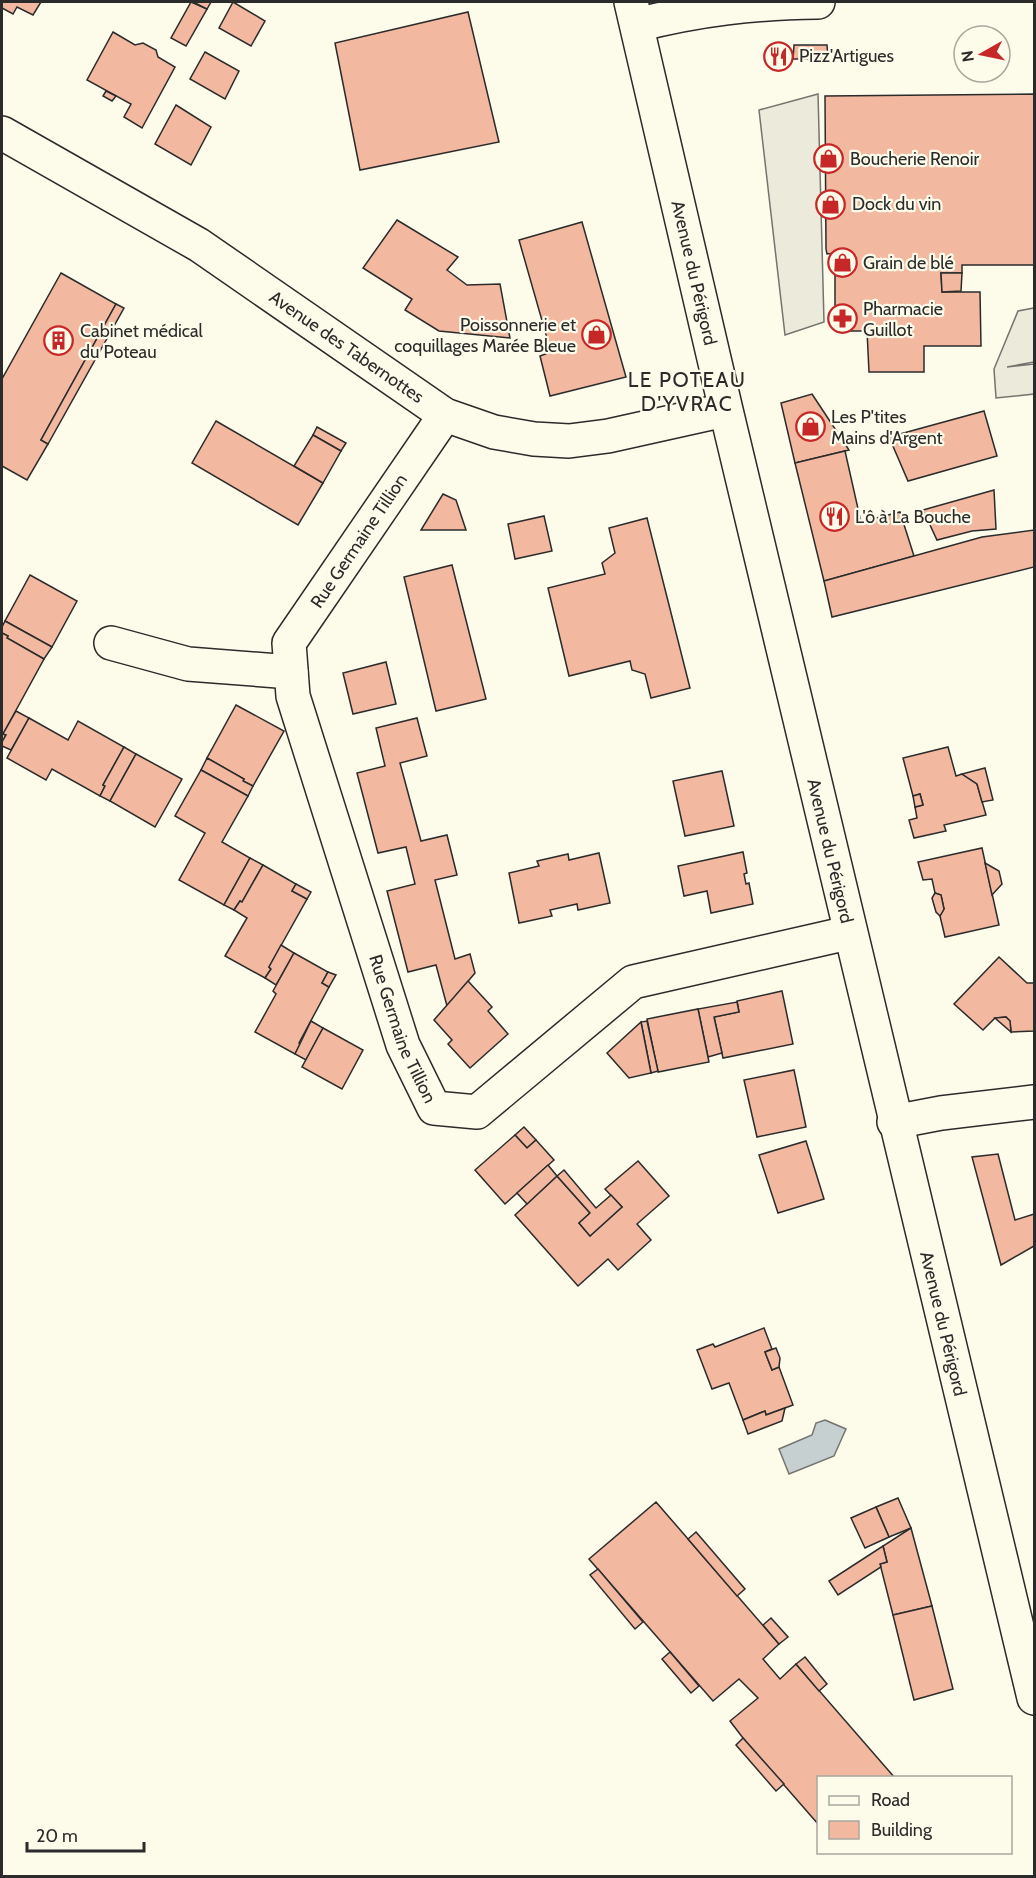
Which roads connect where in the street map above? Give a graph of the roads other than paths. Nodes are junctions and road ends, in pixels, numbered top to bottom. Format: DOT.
graph roads {
  1 [pos="818,2"];
  2 [pos="634,13"];
  3 [pos="2,134"];
  4 [pos="724,410"];
  5 [pos="446,415"];
  6 [pos="111,642"];
  7 [pos="291,672"];
  8 [pos="848,933"];
  9 [pos="1035,1102"];
  10 [pos="894,1122"];
  11 [pos="1035,1698"];
  1 -- 2 [label="street"];
  2 -- 4 [label="street, Avenue du Périgord"];
  3 -- 5 [label="street, Avenue des Tabernottes"];
  4 -- 5 [label="street, Avenue des Tabernottes"];
  4 -- 8 [label="street, Avenue du Périgord"];
  5 -- 7 [label="street, Rue Germaine Tillion"];
  6 -- 7 [label="street"];
  7 -- 8 [label="street, Rue Germaine Tillion"];
  8 -- 10 [label="street, Avenue du Périgord"];
  9 -- 10 [label="street"];
  10 -- 11 [label="street, Avenue du Périgord"];
}
